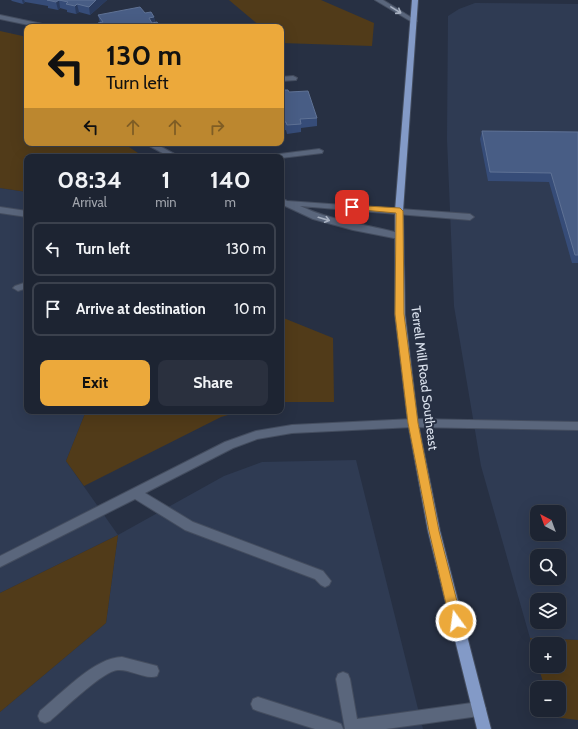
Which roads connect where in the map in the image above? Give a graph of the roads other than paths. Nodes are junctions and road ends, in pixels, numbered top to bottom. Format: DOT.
graph roads {
  1 [pos="378,0"];
  2 [pos="416,0"];
  3 [pos="0,17"];
  4 [pos="414,21"];
  5 [pos="33,24"];
  6 [pos="293,78"];
  7 [pos="284,79"];
  8 [pos="154,146"];
  9 [pos="319,151"];
  10 [pos="170,154"];
  11 [pos="284,155"];
  12 [pos="285,202"];
  13 [pos="0,210"];
  14 [pos="400,211"];
  15 [pos="24,214"];
  16 [pos="470,217"];
  17 [pos="400,236"];
  18 [pos="413,423"];
  19 [pos="578,426"];
  20 [pos="135,493"];
  21 [pos="0,562"];
  22 [pos="325,581"];
  23 [pos="152,671"];
  24 [pos="343,679"];
  25 [pos="258,704"];
  26 [pos="479,709"];
  27 [pos="45,716"];
  28 [pos="352,728"];
  29 [pos="336,729"];
  30 [pos="484,729"];
  1 -- 4 [label="street, one-way"];
  2 -- 4 [label="main road, Terrell Mill Road Southeast"];
  3 -- 5 [label="street"];
  4 -- 14 [label="main road, Terrell Mill Road Southeast"];
  6 -- 7 [label="street"];
  8 -- 10 [label="street"];
  9 -- 11 [label="street"];
  12 -- 14 [label="street"];
  12 -- 17 [label="street, one-way"];
  13 -- 15 [label="street"];
  14 -- 16 [label="street"];
  14 -- 17 [label="main road, Terrell Mill Road Southeast"];
  17 -- 18 [label="main road, Terrell Mill Road Southeast"];
  18 -- 19 [label="street"];
  18 -- 20 [label="street"];
  18 -- 26 [label="main road, Terrell Mill Road Southeast"];
  20 -- 21 [label="street"];
  20 -- 22 [label="street"];
  23 -- 27 [label="street"];
  24 -- 28 [label="street"];
  25 -- 29 [label="street"];
  26 -- 28 [label="street"];
  26 -- 30 [label="main road, Terrell Mill Road Southeast"];
}
